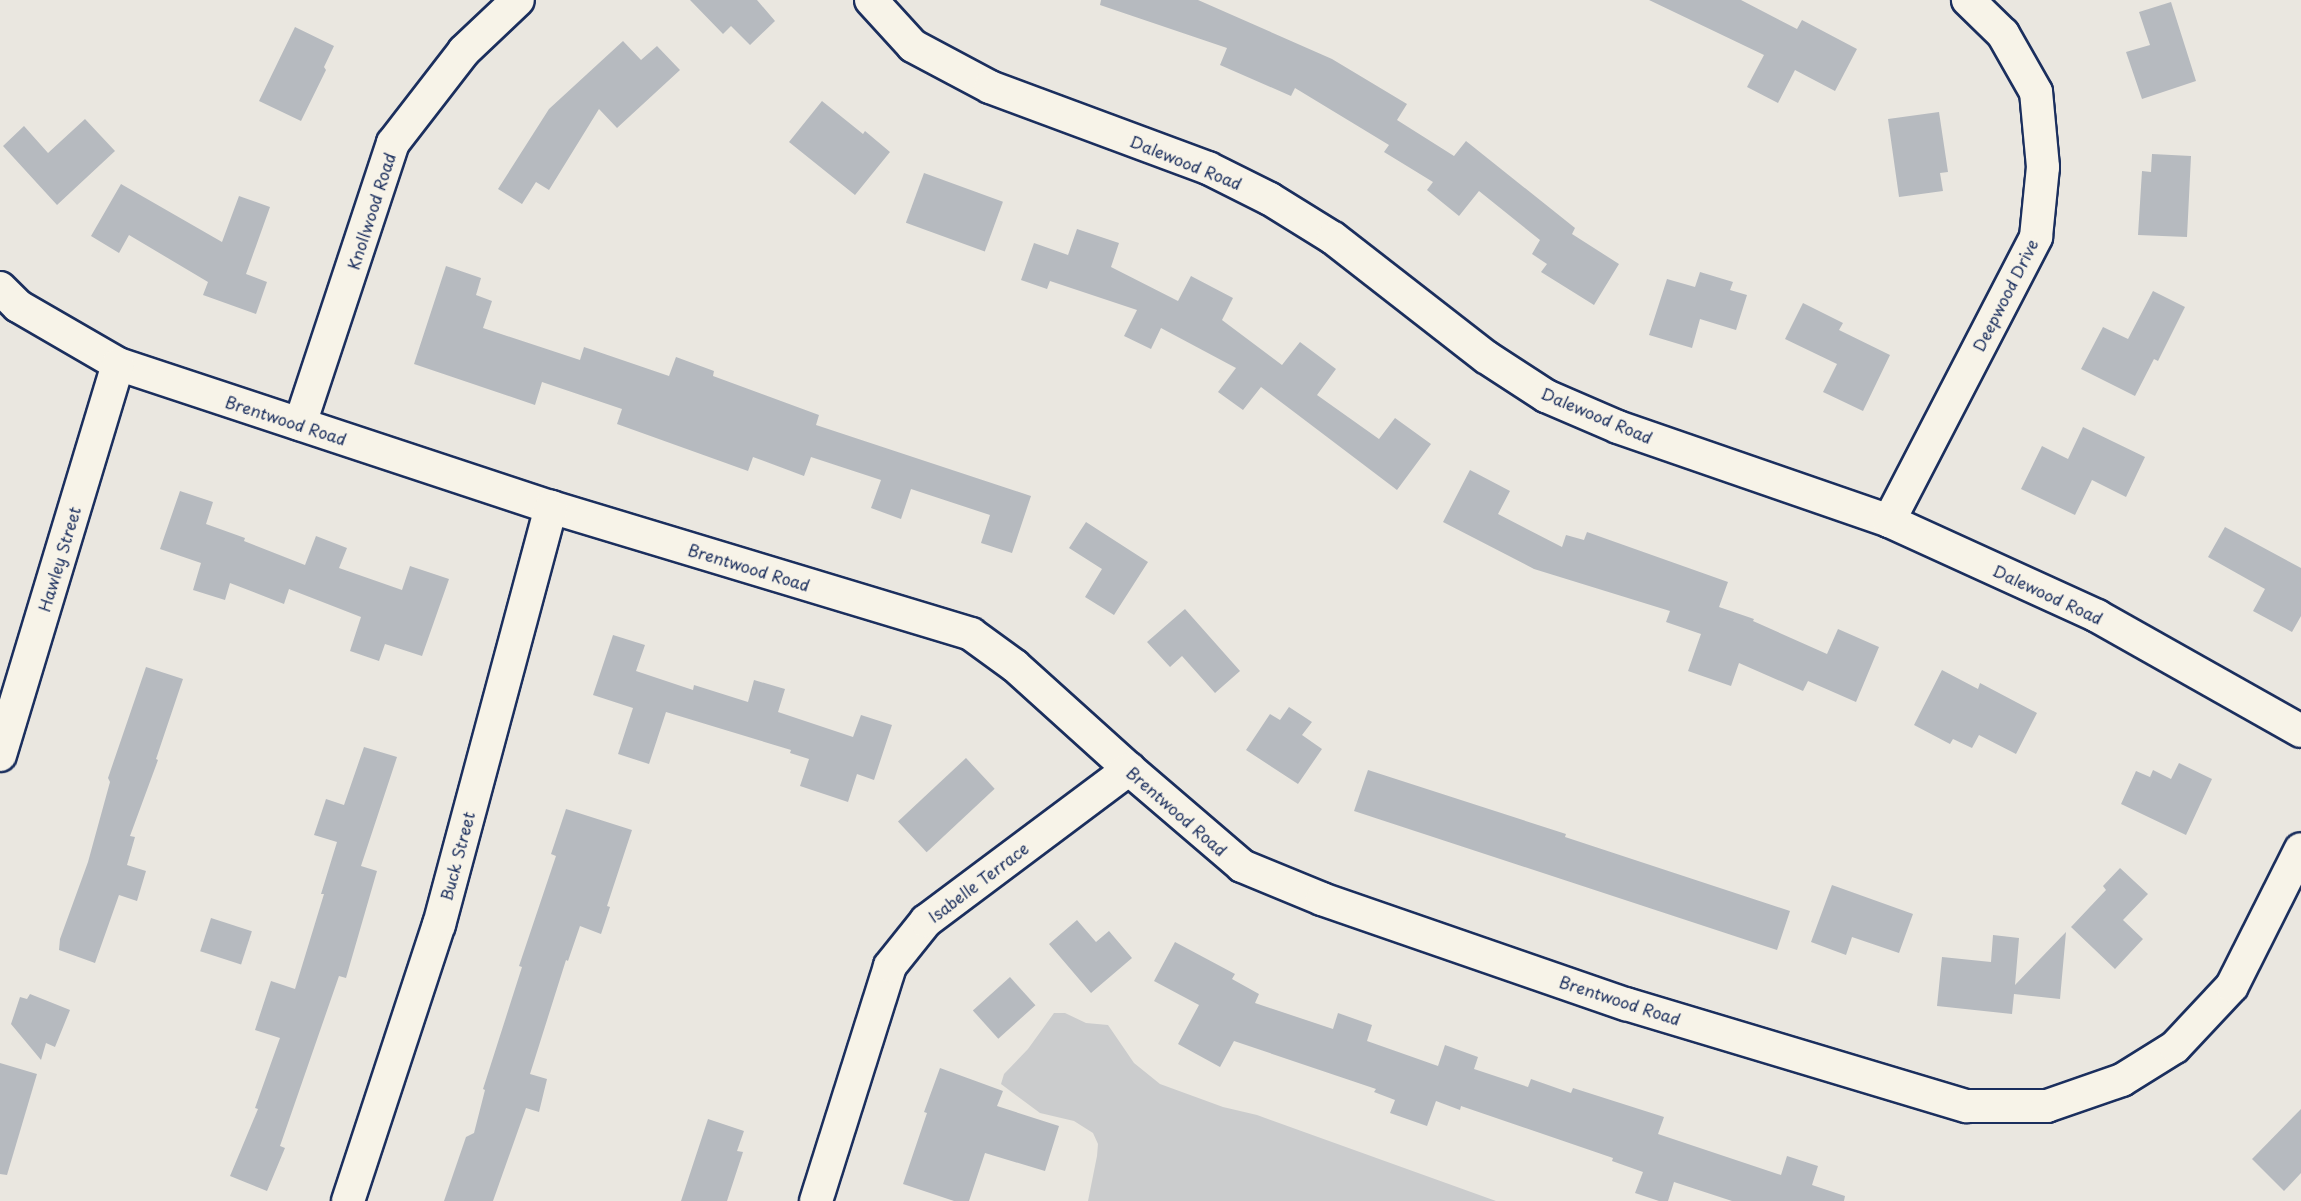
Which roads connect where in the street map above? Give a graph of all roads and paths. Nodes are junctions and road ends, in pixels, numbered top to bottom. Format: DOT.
graph roads {
  1 [pos="518,0"];
  2 [pos="871,0"];
  3 [pos="1968,0"];
  4 [pos="0,288"];
  5 [pos="118,364"];
  6 [pos="300,424"];
  7 [pos="551,507"];
  8 [pos="1890,521"];
  9 [pos="2301,731"];
  10 [pos="0,754"];
  11 [pos="1129,769"];
  12 [pos="2301,849"];
  13 [pos="348,1201"];
  14 [pos="816,1201"];
  1 -- 6 [label="street, Knollwood Road"];
  2 -- 8 [label="street, Dalewood Road"];
  3 -- 8 [label="street, Deepwood Drive"];
  4 -- 5 [label="street, Brentwood Road"];
  5 -- 6 [label="street, Brentwood Road"];
  5 -- 10 [label="street, Hawley Street"];
  6 -- 7 [label="street, Brentwood Road"];
  7 -- 11 [label="street, Brentwood Road"];
  7 -- 13 [label="street, Buck Street"];
  8 -- 9 [label="street, Dalewood Road"];
  11 -- 12 [label="street, Brentwood Road"];
  11 -- 14 [label="street, Isabelle Terrace"];
}
